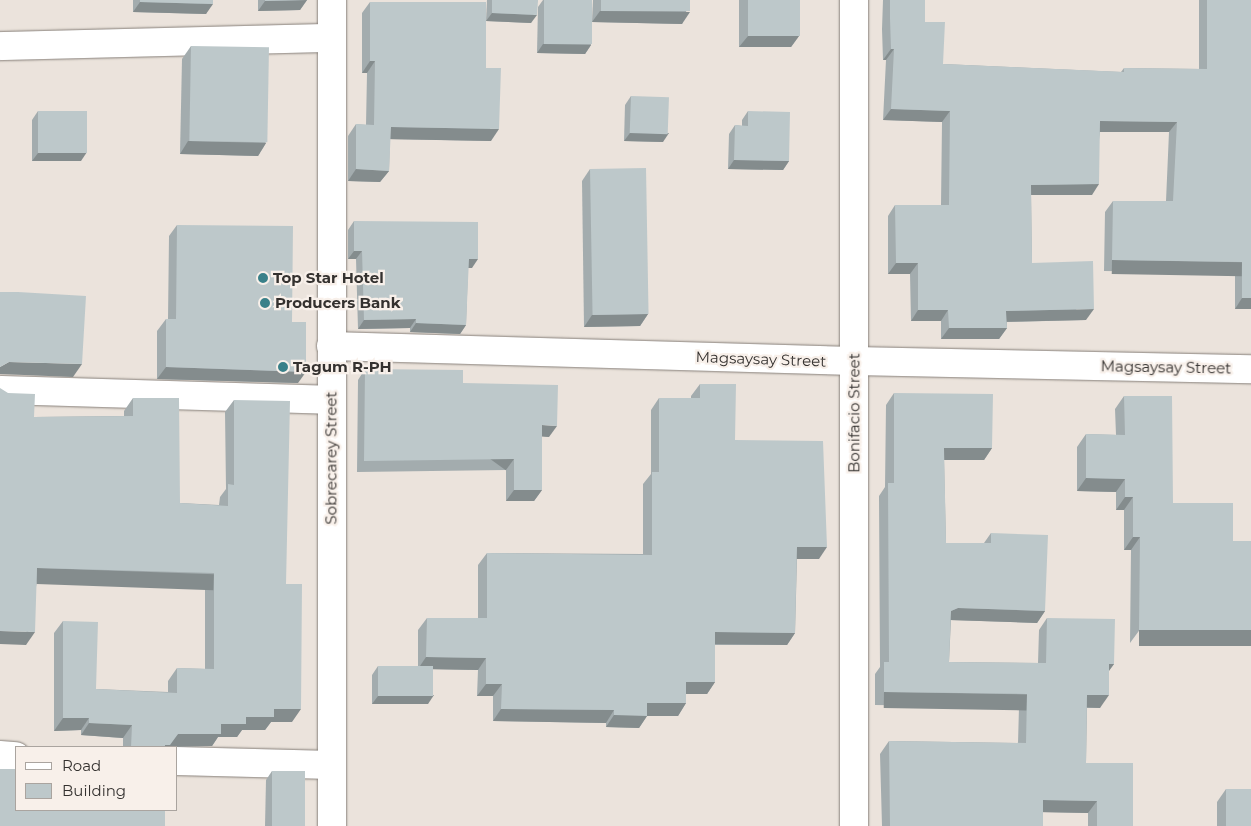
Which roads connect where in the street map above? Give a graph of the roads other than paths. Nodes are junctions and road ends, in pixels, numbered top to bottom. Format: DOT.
graph roads {
  1 [pos="332,0"];
  2 [pos="854,0"];
  3 [pos="331,38"];
  4 [pos="0,46"];
  5 [pos="331,346"];
  6 [pos="854,361"];
  7 [pos="1251,369"];
  8 [pos="0,390"];
  9 [pos="330,400"];
  10 [pos="0,755"];
  11 [pos="15,756"];
  12 [pos="178,761"];
  13 [pos="332,765"];
  14 [pos="332,826"];
  15 [pos="854,826"];
  1 -- 3 [label="street, Sobrecarey Street"];
  2 -- 6 [label="street, Bonifacio Street"];
  3 -- 4 [label="street"];
  3 -- 5 [label="street, Sobrecarey Street"];
  5 -- 6 [label="street, Magsaysay Street"];
  5 -- 9 [label="street, Sobrecarey Street"];
  6 -- 7 [label="street, Magsaysay Street"];
  6 -- 15 [label="street, Bonifacio Street"];
  8 -- 9 [label="street"];
  9 -- 13 [label="street, Sobrecarey Street"];
  10 -- 11 [label="street"];
  12 -- 13 [label="street"];
  13 -- 14 [label="street, Sobrecarey Street"];
}
